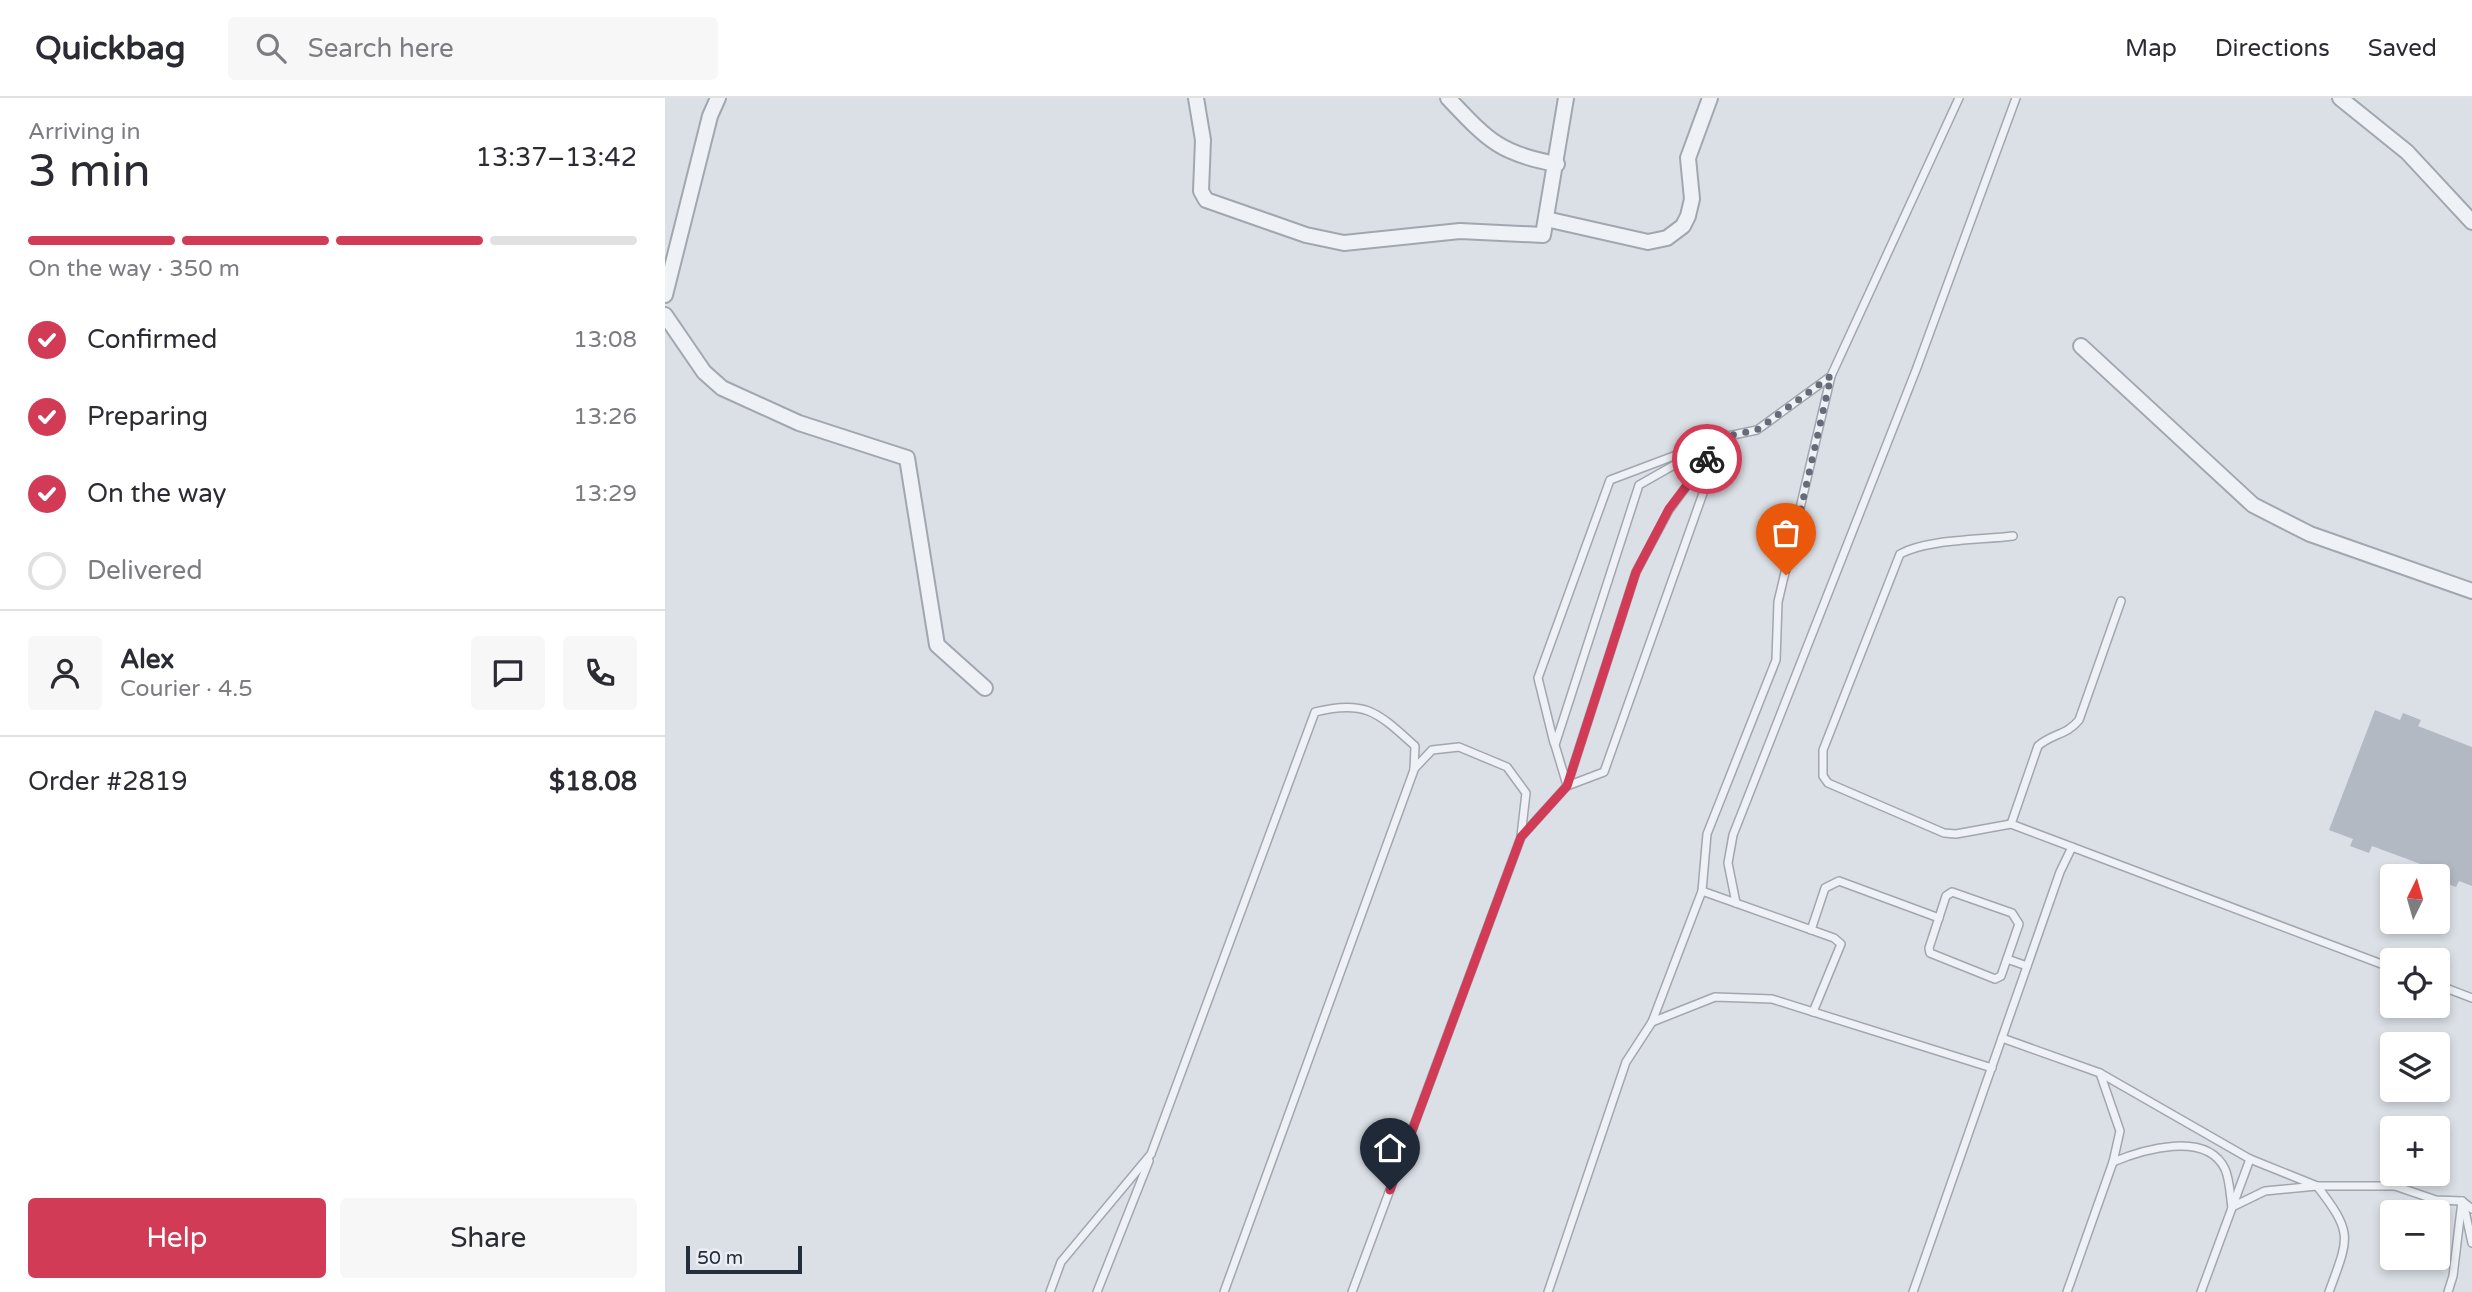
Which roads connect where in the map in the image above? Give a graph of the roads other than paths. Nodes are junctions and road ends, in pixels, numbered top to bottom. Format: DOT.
graph roads {
  1 [pos="718,98"];
  2 [pos="1196,98"];
  3 [pos="1448,98"];
  4 [pos="1566,98"];
  5 [pos="1710,98"];
  6 [pos="1959,98"];
  7 [pos="2015,98"];
  8 [pos="2340,98"];
  9 [pos="1557,164"];
  10 [pos="1546,219"];
  11 [pos="2472,222"];
  12 [pos="665,295"];
  13 [pos="665,315"];
  14 [pos="2081,346"];
  15 [pos="1831,376"];
  16 [pos="1723,437"];
  17 [pos="2013,536"];
  18 [pos="2472,591"];
  19 [pos="2121,601"];
  20 [pos="985,688"];
  21 [pos="1555,746"];
  22 [pos="1413,770"];
  23 [pos="1567,786"];
  24 [pos="2011,824"];
  25 [pos="1521,837"];
  26 [pos="2073,847"];
  27 [pos="1702,891"];
  28 [pos="1736,903"];
  29 [pos="1939,918"];
  30 [pos="1811,930"];
  31 [pos="2007,959"];
  32 [pos="2380,963"];
  33 [pos="2027,966"];
  34 [pos="2450,990"];
  35 [pos="2472,998"];
  36 [pos="1814,1012"];
  37 [pos="1652,1022"];
  38 [pos="2002,1038"];
  39 [pos="1991,1068"];
  40 [pos="2100,1073"];
  41 [pos="1151,1154"];
  42 [pos="2250,1159"];
  43 [pos="2113,1162"];
  44 [pos="2317,1186"];
  45 [pos="2462,1201"];
  46 [pos="2232,1207"];
  47 [pos="2472,1209"];
  48 [pos="2472,1221"];
  49 [pos="2472,1243"];
  50 [pos="1050,1292"];
  51 [pos="1097,1292"];
  52 [pos="1224,1292"];
  53 [pos="1352,1292"];
  54 [pos="1548,1292"];
  55 [pos="1913,1292"];
  56 [pos="2067,1292"];
  57 [pos="2201,1292"];
  58 [pos="2329,1292"];
  59 [pos="2448,1292"];
  1 -- 12 [label="street"];
  2 -- 10 [label="street"];
  3 -- 9 [label="street"];
  4 -- 9 [label="street"];
  5 -- 10 [label="street"];
  6 -- 15 [label="lane"];
  7 -- 28 [label="lane"];
  8 -- 11 [label="street"];
  9 -- 10 [label="street"];
  13 -- 20 [label="street"];
  14 -- 18 [label="street"];
  15 -- 16 [label="lane"];
  15 -- 27 [label="lane"];
  16 -- 21 [label="lane"];
  16 -- 21 [label="lane"];
  16 -- 23 [label="lane"];
  16 -- 23 [label="lane"];
  17 -- 24 [label="lane"];
  19 -- 24 [label="lane"];
  21 -- 23 [label="lane"];
  22 -- 25 [label="lane"];
  22 -- 41 [label="lane"];
  22 -- 52 [label="lane"];
  23 -- 25 [label="lane"];
  24 -- 26 [label="lane"];
  25 -- 53 [label="lane"];
  26 -- 32 [label="lane"];
  26 -- 33 [label="lane"];
  27 -- 28 [label="lane"];
  27 -- 37 [label="lane"];
  28 -- 30 [label="lane"];
  29 -- 30 [label="lane"];
  29 -- 31 [label="lane"];
  29 -- 31 [label="lane"];
  30 -- 36 [label="lane"];
  31 -- 33 [label="lane"];
  33 -- 38 [label="lane"];
  34 -- 35 [label="lane"];
  36 -- 37 [label="lane"];
  36 -- 39 [label="lane"];
  37 -- 54 [label="lane"];
  38 -- 39 [label="lane"];
  38 -- 40 [label="lane"];
  39 -- 55 [label="lane"];
  40 -- 42 [label="lane"];
  40 -- 43 [label="lane"];
  41 -- 50 [label="lane"];
  41 -- 51 [label="lane"];
  42 -- 44 [label="lane"];
  42 -- 46 [label="lane"];
  43 -- 46 [label="lane"];
  43 -- 56 [label="lane"];
  44 -- 45 [label="lane"];
  44 -- 46 [label="lane"];
  44 -- 58 [label="lane"];
  45 -- 47 [label="lane"];
  45 -- 48 [label="lane"];
  45 -- 49 [label="lane"];
  45 -- 59 [label="lane"];
  46 -- 57 [label="lane"];
}
